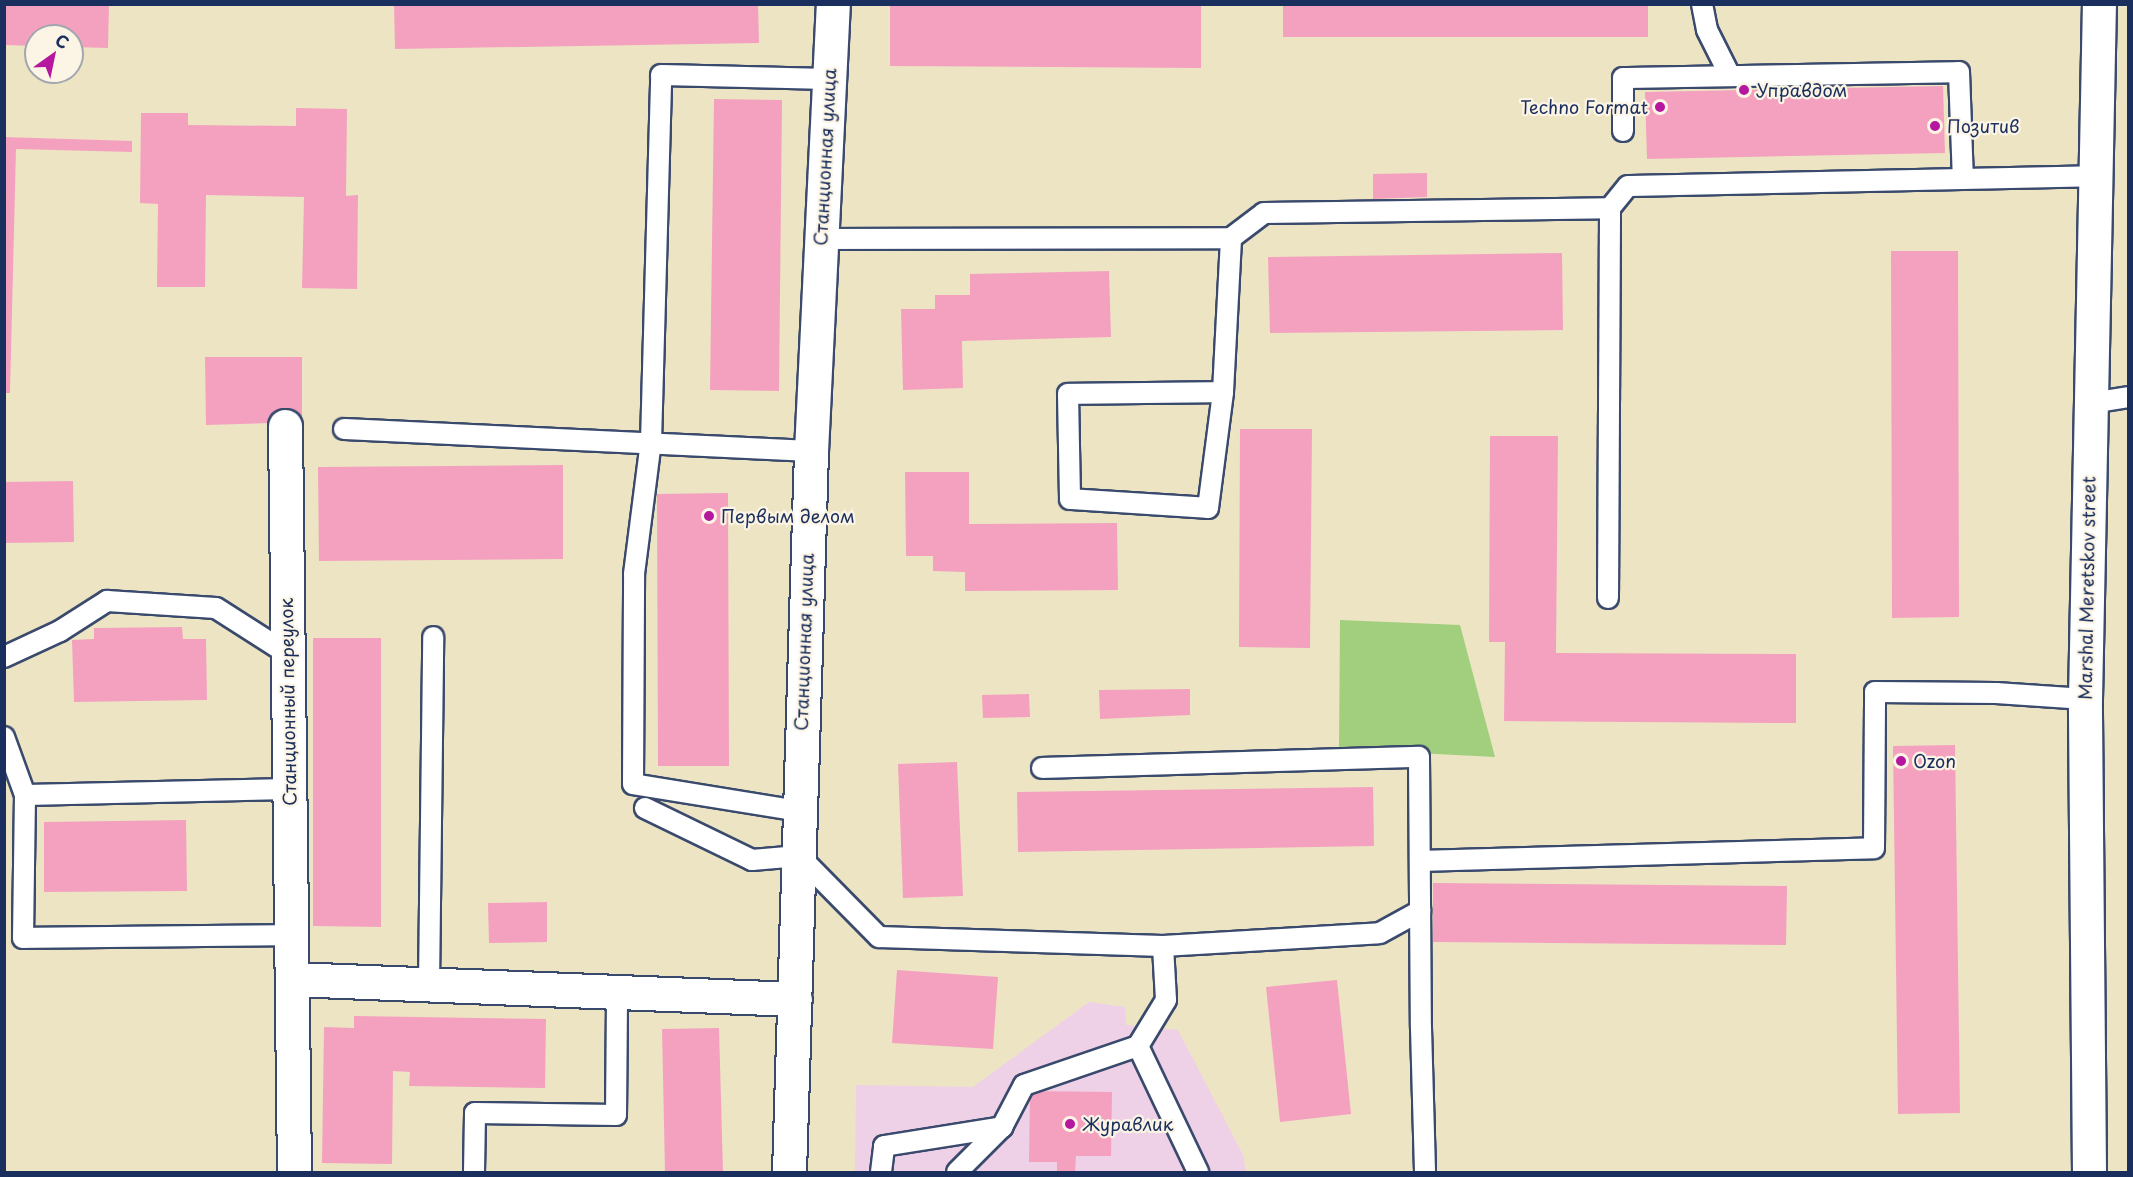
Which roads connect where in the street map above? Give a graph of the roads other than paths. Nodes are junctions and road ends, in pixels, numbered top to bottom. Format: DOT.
graph roads {
  1 [pos="833,4"];
  2 [pos="1702,4"];
  3 [pos="2098,4"];
  4 [pos="1730,76"];
  5 [pos="829,79"];
  6 [pos="1623,131"];
  7 [pos="2095,176"];
  8 [pos="1963,179"];
  9 [pos="1610,207"];
  10 [pos="1231,238"];
  11 [pos="821,239"];
  12 [pos="1222,392"];
  13 [pos="2128,397"];
  14 [pos="2091,403"];
  15 [pos="285,426"];
  16 [pos="345,429"];
  17 [pos="651,442"];
  18 [pos="810,451"];
  19 [pos="1608,598"];
  20 [pos="433,637"];
  21 [pos="288,654"];
  22 [pos="4,657"];
  23 [pos="2085,699"];
  24 [pos="4,736"];
  25 [pos="1042,768"];
  26 [pos="289,789"];
  27 [pos="25,795"];
  28 [pos="645,808"];
  29 [pos="799,811"];
  30 [pos="799,856"];
  31 [pos="1420,861"];
  32 [pos="1420,911"];
  33 [pos="291,935"];
  34 [pos="1163,946"];
  35 [pos="292,979"];
  36 [pos="429,985"];
  37 [pos="617,992"];
  38 [pos="795,999"];
  39 [pos="1138,1046"];
  40 [pos="1002,1127"];
  41 [pos="294,1173"];
  42 [pos="474,1173"];
  43 [pos="789,1173"];
  44 [pos="881,1173"];
  45 [pos="957,1173"];
  46 [pos="1198,1173"];
  47 [pos="1425,1173"];
  48 [pos="2089,1173"];
  1 -- 5 [label="street, Станционная улица"];
  2 -- 4 [label="lane"];
  3 -- 7 [label="street, Marshal Meretskov street"];
  4 -- 6 [label="lane"];
  4 -- 8 [label="lane"];
  5 -- 11 [label="street, Станционная улица"];
  5 -- 17 [label="lane"];
  7 -- 8 [label="lane"];
  7 -- 14 [label="street, Marshal Meretskov street"];
  8 -- 9 [label="lane"];
  9 -- 10 [label="lane"];
  9 -- 19 [label="lane"];
  10 -- 11 [label="lane"];
  10 -- 12 [label="lane"];
  11 -- 18 [label="street, Станционная улица"];
  12 -- 12 [label="lane"];
  13 -- 14 [label="lane"];
  14 -- 23 [label="street, Marshal Meretskov street"];
  15 -- 21 [label="street, Станционный переулок"];
  16 -- 17 [label="lane"];
  17 -- 18 [label="lane"];
  17 -- 29 [label="lane"];
  18 -- 29 [label="street, Станционная улица"];
  20 -- 36 [label="lane"];
  21 -- 22 [label="lane"];
  21 -- 26 [label="street, Станционный переулок"];
  23 -- 31 [label="lane"];
  23 -- 48 [label="street, Marshal Meretskov street"];
  24 -- 27 [label="lane"];
  25 -- 31 [label="lane"];
  26 -- 27 [label="lane"];
  26 -- 33 [label="street, Станционный переулок"];
  27 -- 33 [label="lane"];
  28 -- 30 [label="lane"];
  29 -- 30 [label="street, Станционная улица"];
  30 -- 34 [label="lane"];
  30 -- 38 [label="street, Станционная улица"];
  31 -- 32 [label="lane"];
  32 -- 34 [label="lane"];
  32 -- 47 [label="lane"];
  33 -- 35 [label="street, Станционный переулок"];
  34 -- 39 [label="lane"];
  35 -- 36 [label="street"];
  35 -- 41 [label="street, Станционный переулок"];
  36 -- 37 [label="street"];
  37 -- 38 [label="street"];
  37 -- 42 [label="lane"];
  38 -- 43 [label="street, Станционная улица"];
  39 -- 40 [label="lane"];
  39 -- 46 [label="lane"];
  40 -- 44 [label="lane"];
  40 -- 45 [label="lane"];
}
